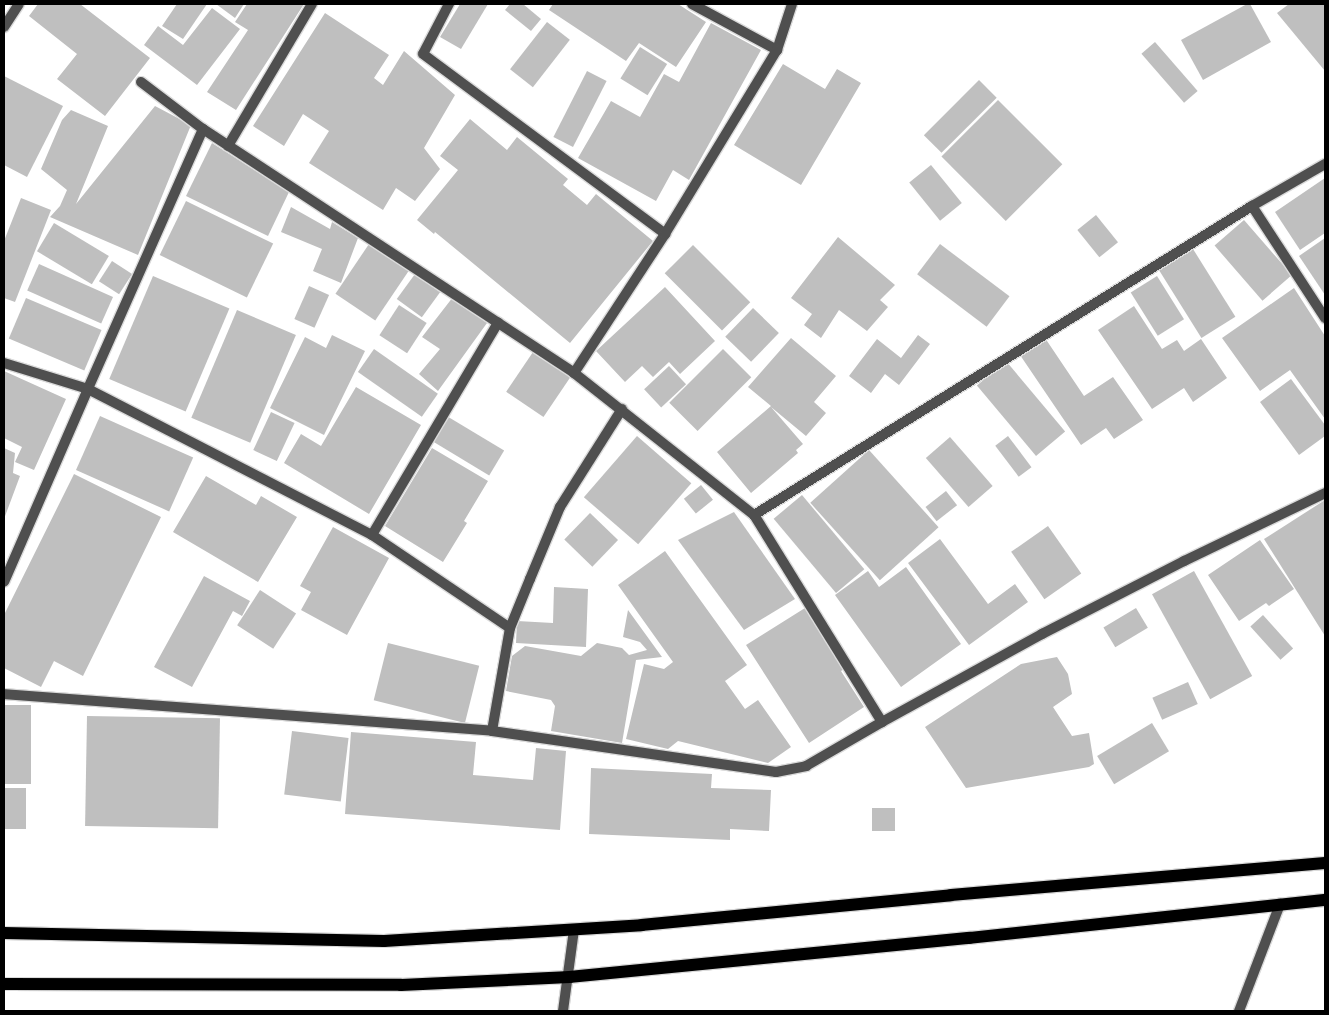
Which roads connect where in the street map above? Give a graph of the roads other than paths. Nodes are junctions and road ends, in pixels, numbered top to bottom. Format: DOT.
graph roads {
  1 [pos="19,4"];
  2 [pos="312,4"];
  3 [pos="449,4"];
  4 [pos="692,4"];
  5 [pos="792,4"];
  6 [pos="4,27"];
  7 [pos="777,50"];
  8 [pos="141,82"];
  9 [pos="203,129"];
  10 [pos="228,146"];
  11 [pos="1325,164"];
  12 [pos="1252,206"];
  13 [pos="665,234"];
  14 [pos="1325,318"];
  15 [pos="498,323"];
  16 [pos="4,363"];
  17 [pos="574,373"];
  18 [pos="88,389"];
  19 [pos="622,409"];
  20 [pos="1325,493"];
  21 [pos="754,515"];
  22 [pos="372,535"];
  23 [pos="4,582"];
  24 [pos="510,628"];
  25 [pos="4,694"];
  26 [pos="882,722"];
  27 [pos="492,731"];
  28 [pos="1325,863"];
  29 [pos="1325,900"];
  30 [pos="1280,904"];
  31 [pos="574,930"];
  32 [pos="4,933"];
  33 [pos="570,977"];
  34 [pos="4,984"];
  35 [pos="563,1011"];
  36 [pos="1239,1011"];
  1 -- 6 [label="street"];
  2 -- 10 [label="street"];
  3 -- 13 [label="street"];
  4 -- 7 [label="street"];
  5 -- 7 [label="street"];
  7 -- 13 [label="street"];
  8 -- 9 [label="street"];
  9 -- 10 [label="street"];
  9 -- 18 [label="street"];
  10 -- 15 [label="street"];
  11 -- 12 [label="street"];
  12 -- 14 [label="street"];
  12 -- 21 [label="street"];
  13 -- 17 [label="street"];
  15 -- 17 [label="street"];
  15 -- 22 [label="street"];
  16 -- 18 [label="street"];
  17 -- 19 [label="street"];
  18 -- 22 [label="street"];
  18 -- 23 [label="street"];
  19 -- 21 [label="street"];
  19 -- 24 [label="street"];
  20 -- 26 [label="street"];
  21 -- 26 [label="street"];
  22 -- 24 [label="street"];
  24 -- 27 [label="street"];
  25 -- 27 [label="street"];
  26 -- 27 [label="street"];
  28 -- 31 [label="main road"];
  29 -- 30 [label="main road"];
  30 -- 33 [label="main road"];
  30 -- 36 [label="street"];
  31 -- 32 [label="main road"];
  31 -- 33 [label="street"];
  33 -- 34 [label="main road"];
  33 -- 35 [label="street"];
}
